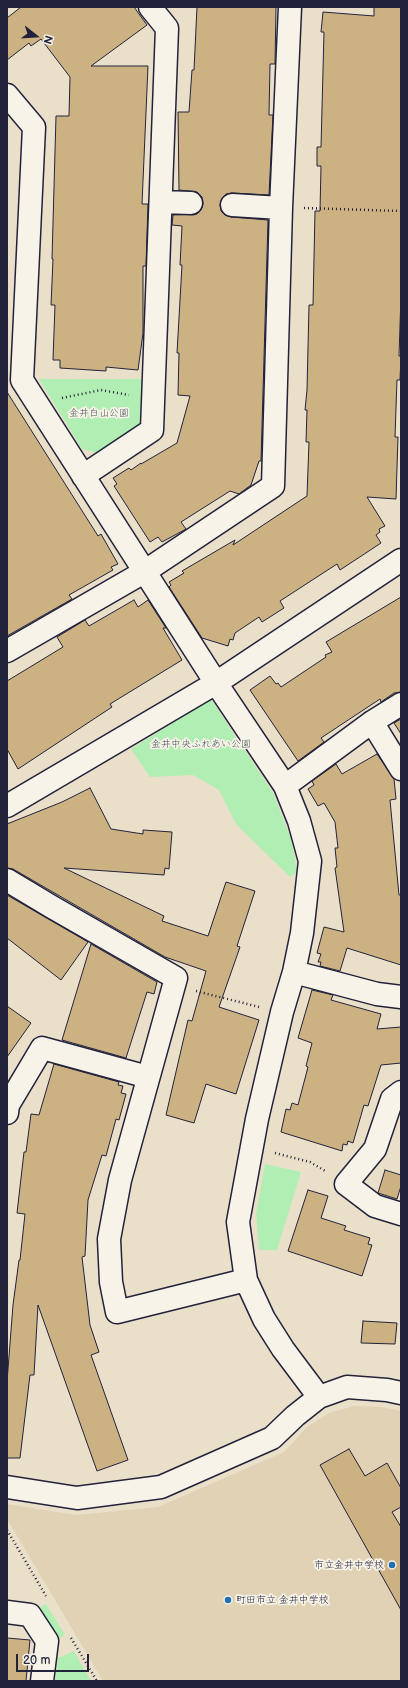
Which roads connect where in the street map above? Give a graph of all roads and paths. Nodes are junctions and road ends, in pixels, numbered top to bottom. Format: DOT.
graph roads {
  1 [pos="150,7"];
  2 [pos="290,7"];
  3 [pos="7,94"];
  4 [pos="160,202"];
  5 [pos="191,203"];
  6 [pos="232,205"];
  7 [pos="281,208"];
  8 [pos="401,211"];
  9 [pos="14,381"];
  10 [pos="128,395"];
  11 [pos="39,407"];
  12 [pos="83,476"];
  13 [pos="401,560"];
  14 [pos="144,572"];
  15 [pos="7,651"];
  16 [pos="216,683"];
  17 [pos="401,704"];
  18 [pos="372,722"];
  19 [pos="401,769"];
  20 [pos="285,786"];
  21 [pos="7,806"];
  22 [pos="7,880"];
  23 [pos="294,972"];
  24 [pos="211,995"];
  25 [pos="401,997"];
  26 [pos="276,1010"];
  27 [pos="148,1077"];
  28 [pos="401,1092"];
  29 [pos="7,1113"];
  30 [pos="258,1149"];
  31 [pos="339,1180"];
  32 [pos="401,1214"];
  33 [pos="246,1280"];
  34 [pos="401,1393"];
  35 [pos="319,1397"];
  36 [pos="7,1487"];
  37 [pos="7,1612"];
  38 [pos="42,1681"];
  1 -- 4 [label="street"];
  2 -- 7 [label="street"];
  3 -- 9 [label="street"];
  4 -- 5 [label="street"];
  4 -- 12 [label="street"];
  6 -- 7 [label="street"];
  7 -- 8 [label="path"];
  7 -- 14 [label="street"];
  9 -- 11 [label="street"];
  10 -- 11 [label="path"];
  11 -- 12 [label="street"];
  12 -- 14 [label="street"];
  13 -- 16 [label="street"];
  14 -- 15 [label="street"];
  14 -- 16 [label="street"];
  16 -- 20 [label="street"];
  16 -- 21 [label="street"];
  17 -- 18 [label="street"];
  18 -- 19 [label="street"];
  18 -- 20 [label="street"];
  20 -- 23 [label="street"];
  22 -- 27 [label="street"];
  23 -- 25 [label="street"];
  23 -- 26 [label="street"];
  24 -- 26 [label="path"];
  26 -- 30 [label="street"];
  27 -- 29 [label="street"];
  27 -- 33 [label="street"];
  28 -- 31 [label="street"];
  30 -- 31 [label="path"];
  30 -- 33 [label="street"];
  31 -- 32 [label="street"];
  33 -- 35 [label="street"];
  34 -- 35 [label="street"];
  35 -- 36 [label="street"];
  37 -- 38 [label="street"];
}
